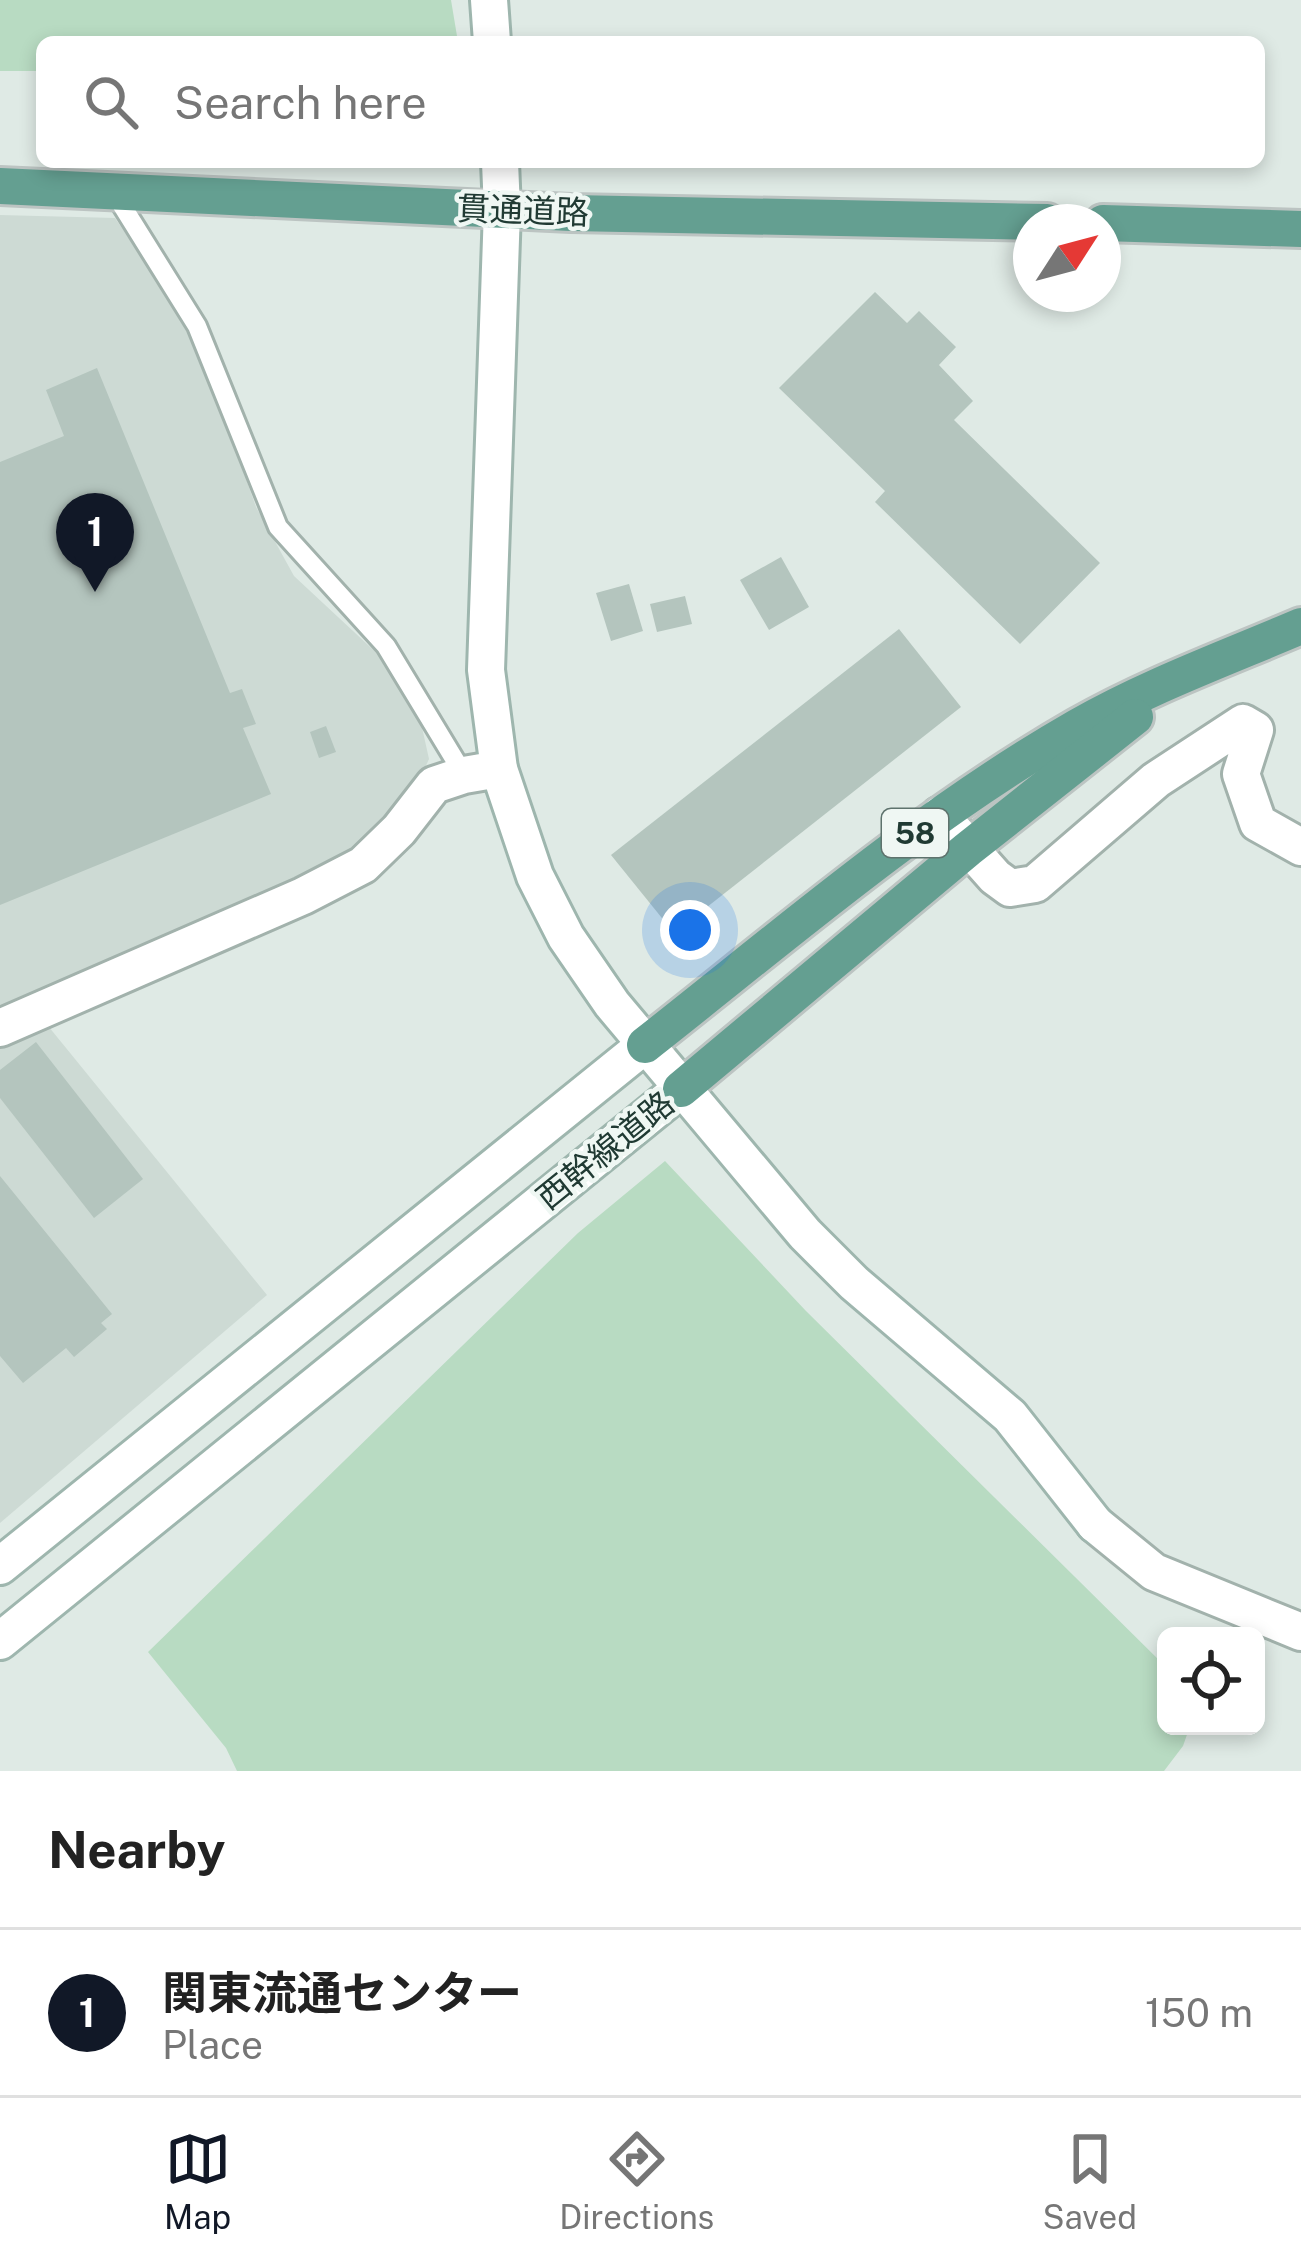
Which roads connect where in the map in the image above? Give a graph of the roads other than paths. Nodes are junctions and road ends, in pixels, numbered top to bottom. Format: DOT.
graph roads {
  1 [pos="489,0"];
  2 [pos="492,36"];
  3 [pos="500,168"];
  4 [pos="0,186"];
  5 [pos="113,191"];
  6 [pos="502,210"];
  7 [pos="1013,221"];
  8 [pos="1121,224"];
  9 [pos="1301,229"];
  10 [pos="1301,626"];
  11 [pos="1212,664"];
  12 [pos="482,772"];
  13 [pos="940,815"];
  14 [pos="1301,848"];
  15 [pos="968,849"];
  16 [pos="0,1028"];
  17 [pos="645,1045"];
  18 [pos="681,1089"];
  19 [pos="0,1566"];
  20 [pos="1301,1632"];
  21 [pos="0,1641"];
  1 -- 2 [label="street"];
  3 -- 6 [label="street"];
  4 -- 5 [label="main road, 貫通道路"];
  5 -- 6 [label="main road, 貫通道路"];
  5 -- 12 [label="lane"];
  6 -- 7 [label="main road, 貫通道路"];
  6 -- 12 [label="street"];
  8 -- 9 [label="main road"];
  10 -- 11 [label="main road, 西幹線道路 / 58"];
  11 -- 13 [label="main road, 西幹線道路 / 58"];
  11 -- 15 [label="main road, 西幹線道路 / 58"];
  12 -- 16 [label="street"];
  12 -- 17 [label="street"];
  13 -- 15 [label="street"];
  13 -- 17 [label="main road, 西幹線道路 / 58"];
  14 -- 15 [label="street"];
  15 -- 18 [label="main road, 西幹線道路 / 58"];
  17 -- 18 [label="street"];
  17 -- 19 [label="street, 西幹線道路"];
  18 -- 20 [label="street"];
  18 -- 21 [label="street, 西幹線道路"];
}
